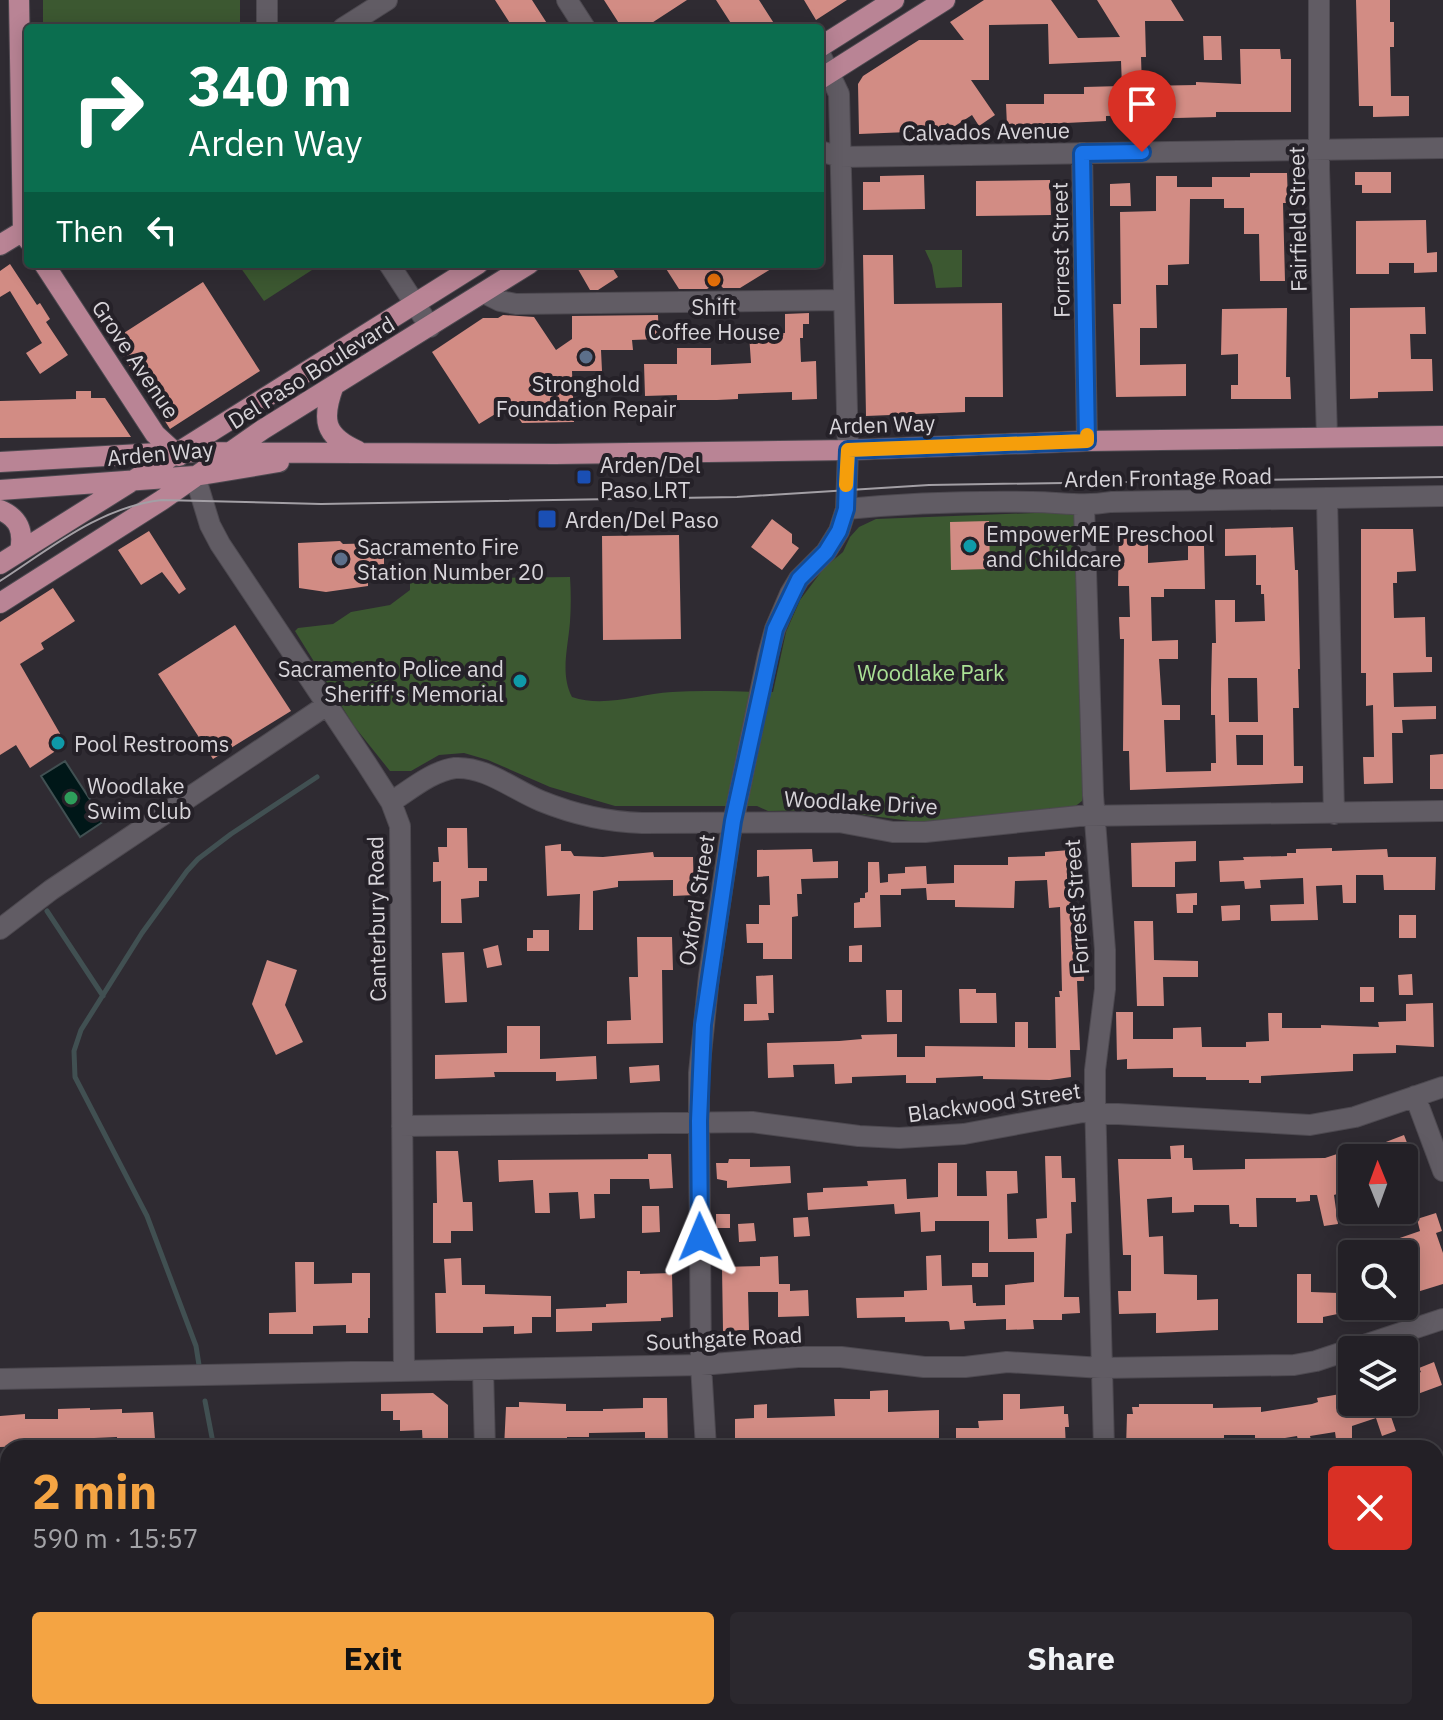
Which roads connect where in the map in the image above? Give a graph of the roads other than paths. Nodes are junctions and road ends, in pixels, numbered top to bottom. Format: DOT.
graph roads {
  1 [pos="19,0"];
  2 [pos="267,0"];
  3 [pos="387,0"];
  4 [pos="567,0"];
  5 [pos="894,0"];
  6 [pos="945,0"];
  7 [pos="1319,0"];
  8 [pos="267,24"];
  9 [pos="349,24"];
  10 [pos="582,24"];
  11 [pos="824,44"];
  12 [pos="825,76"];
  13 [pos="1443,148"];
  14 [pos="1319,149"];
  15 [pos="1082,153"];
  16 [pos="830,154"];
  17 [pos="24,166"];
  18 [pos="24,234"];
  19 [pos="0,245"];
  20 [pos="47,268"];
  21 [pos="391,268"];
  22 [pos="472,268"];
  23 [pos="523,268"];
  24 [pos="484,293"];
  25 [pos="843,300"];
  26 [pos="415,306"];
  27 [pos="430,327"];
  28 [pos="334,385"];
  29 [pos="1443,436"];
  30 [pos="1327,437"];
  31 [pos="1087,441"];
  32 [pos="848,450"];
  33 [pos="230,451"];
  34 [pos="176,452"];
  35 [pos="361,453"];
  36 [pos="322,455"];
  37 [pos="0,462"];
  38 [pos="195,476"];
  39 [pos="131,480"];
  40 [pos="0,490"];
  41 [pos="1443,496"];
  42 [pos="1327,498"];
  43 [pos="1084,506"];
  44 [pos="846,509"];
  45 [pos="0,510"];
  46 [pos="20,551"];
  47 [pos="0,564"];
  48 [pos="0,603"];
  49 [pos="327,705"];
  50 [pos="391,802"];
  51 [pos="1443,811"];
  52 [pos="1334,814"];
  53 [pos="1095,816"];
  54 [pos="733,821"];
  55 [pos="0,929"];
  56 [pos="1443,1087"];
  57 [pos="1415,1096"];
  58 [pos="1095,1112"];
  59 [pos="699,1121"];
  60 [pos="402,1126"];
  61 [pos="1443,1171"];
  62 [pos="1443,1319"];
  63 [pos="701,1365"];
  64 [pos="1102,1368"];
  65 [pos="483,1370"];
  66 [pos="404,1371"];
  67 [pos="0,1379"];
  68 [pos="485,1440"];
  69 [pos="706,1440"];
  70 [pos="1104,1440"];
  1 -- 17 [label="main road"];
  2 -- 8 [label="street"];
  3 -- 9 [label="street"];
  4 -- 10 [label="street"];
  5 -- 11 [label="main road"];
  6 -- 12 [label="main road"];
  7 -- 14 [label="street, Fairfield Street"];
  12 -- 16 [label="street, Oxford Street"];
  13 -- 14 [label="street, Calvados Avenue"];
  14 -- 15 [label="street, Calvados Avenue"];
  14 -- 30 [label="street, Fairfield Street"];
  15 -- 16 [label="street, Calvados Avenue"];
  15 -- 31 [label="street, Forrest Street"];
  16 -- 25 [label="street, Oxford Street"];
  18 -- 19 [label="main road"];
  20 -- 34 [label="main road, Grove Avenue"];
  21 -- 26 [label="street"];
  22 -- 26 [label="main road, Del Paso Boulevard"];
  23 -- 24 [label="main road, Del Paso Boulevard"];
  24 -- 25 [label="street"];
  24 -- 27 [label="main road, Del Paso Boulevard"];
  25 -- 32 [label="street, Oxford Street"];
  26 -- 27 [label="street"];
  26 -- 34 [label="main road, Del Paso Boulevard"];
  27 -- 28 [label="main road, Del Paso Boulevard"];
  28 -- 33 [label="main road, Del Paso Boulevard"];
  28 -- 35 [label="main road"];
  29 -- 30 [label="main road, Arden Way"];
  30 -- 31 [label="main road, Arden Way"];
  31 -- 32 [label="main road, Arden Way"];
  32 -- 35 [label="main road, Arden Way"];
  32 -- 44 [label="street, Oxford Street"];
  33 -- 34 [label="main road, Arden Way"];
  33 -- 36 [label="main road, Arden Way"];
  33 -- 38 [label="main road, Del Paso Boulevard"];
  34 -- 37 [label="main road, Arden Way"];
  34 -- 38 [label="main road, Grove Avenue"];
  34 -- 39 [label="main road, Del Paso Boulevard"];
  35 -- 36 [label="main road, Arden Way"];
  36 -- 38 [label="main road, Arden Way"];
  38 -- 39 [label="main road, Arden Way"];
  38 -- 48 [label="main road, Del Paso Boulevard"];
  38 -- 49 [label="street, Canterbury Road"];
  39 -- 40 [label="main road, Arden Way"];
  39 -- 46 [label="main road, Del Paso Boulevard"];
  41 -- 42 [label="street, Arden Frontage Road"];
  42 -- 43 [label="street, Arden Frontage Road"];
  42 -- 52 [label="street"];
  43 -- 44 [label="street, Arden Frontage Road"];
  43 -- 53 [label="street, Forrest Street"];
  44 -- 54 [label="street, Oxford Street"];
  45 -- 46 [label="main road"];
  46 -- 47 [label="main road, Del Paso Boulevard"];
  49 -- 50 [label="street, Canterbury Road"];
  49 -- 55 [label="street"];
  50 -- 54 [label="street, Woodlake Drive"];
  50 -- 60 [label="street, Canterbury Road"];
  51 -- 52 [label="street, Woodlake Drive"];
  52 -- 53 [label="street, Woodlake Drive"];
  53 -- 54 [label="street, Woodlake Drive"];
  53 -- 58 [label="street, Forrest Street"];
  54 -- 59 [label="street, Oxford Street"];
  56 -- 57 [label="street, Blackwood Street"];
  57 -- 58 [label="street, Blackwood Street"];
  57 -- 61 [label="street"];
  58 -- 59 [label="street, Blackwood Street"];
  58 -- 64 [label="street, Forrest Street"];
  59 -- 60 [label="street, Blackwood Street"];
  59 -- 63 [label="street, Oxford Street"];
  60 -- 66 [label="street, Canterbury Road"];
  62 -- 64 [label="street, Southgate Road"];
  63 -- 64 [label="street, Southgate Road"];
  63 -- 65 [label="street, Southgate Road"];
  63 -- 69 [label="street, Oxford Street"];
  64 -- 70 [label="street, Forrest Street"];
  65 -- 66 [label="street, Southgate Road"];
  65 -- 68 [label="street"];
  66 -- 67 [label="street, Southgate Road"];
}
